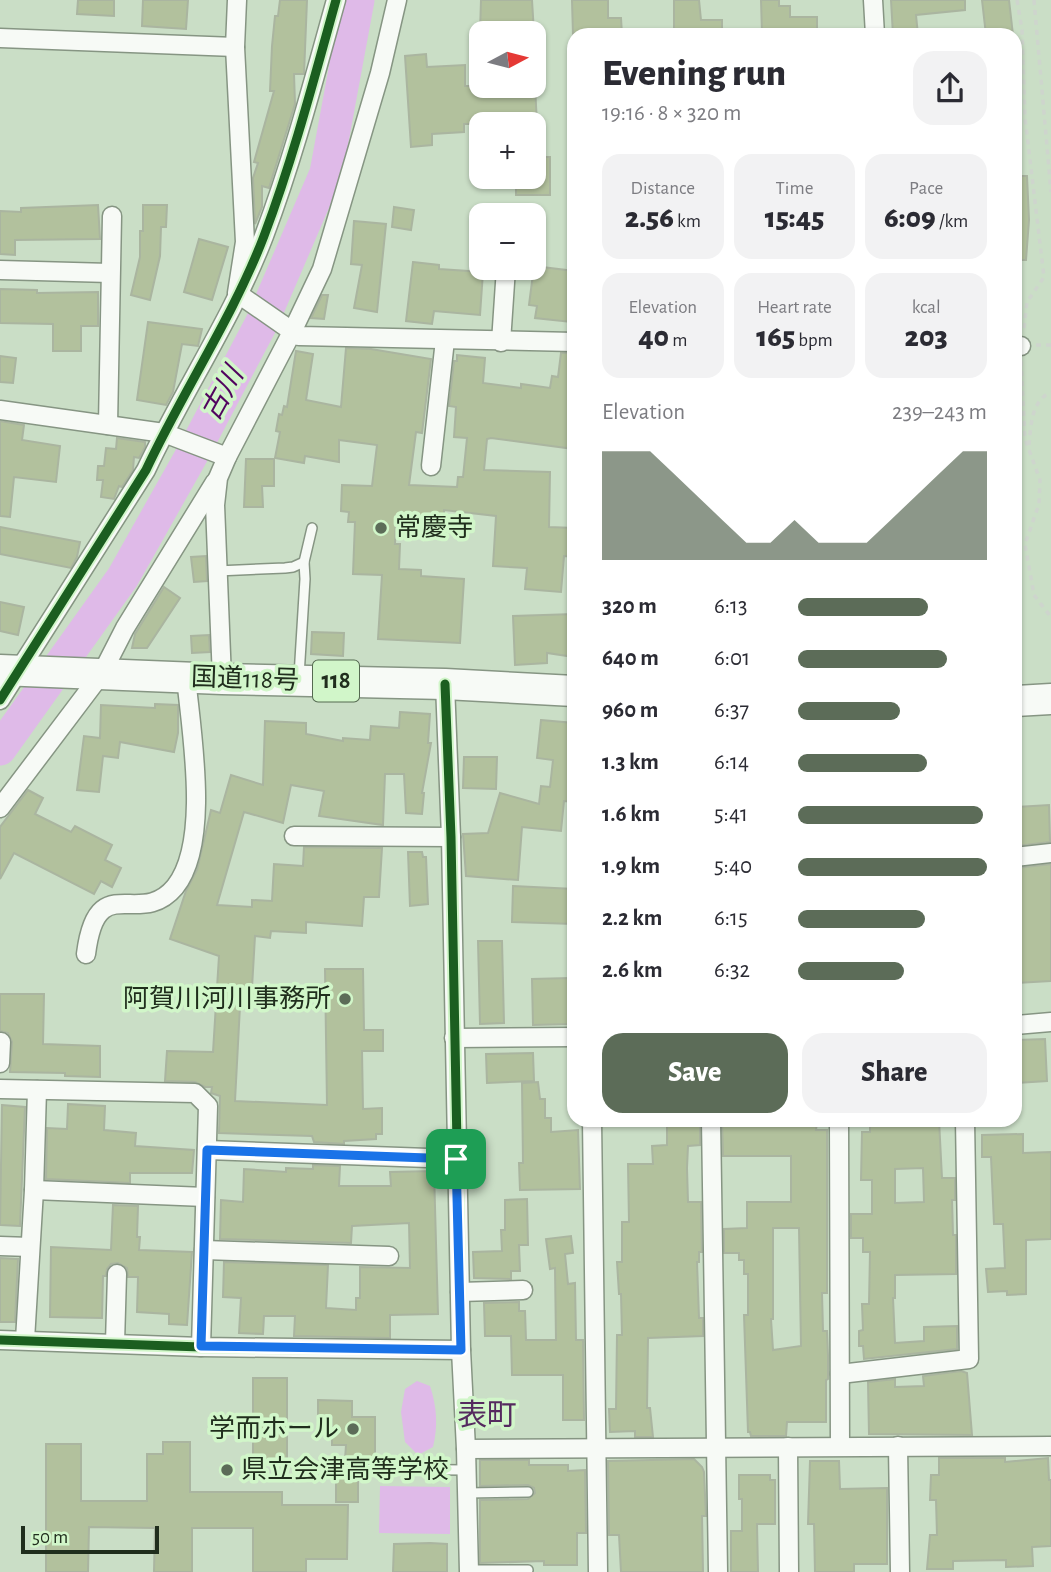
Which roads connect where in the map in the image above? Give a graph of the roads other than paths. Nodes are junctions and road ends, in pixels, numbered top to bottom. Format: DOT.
graph roads {
  1 [pos="237,0"];
  2 [pos="335,0"];
  3 [pos="397,0"];
  4 [pos="873,0"];
  5 [pos="875,28"];
  6 [pos="0,38"];
  7 [pos="235,47"];
  8 [pos="112,216"];
  9 [pos="0,270"];
  10 [pos="110,273"];
  11 [pos="505,280"];
  12 [pos="237,293"];
  13 [pos="292,332"];
  14 [pos="445,340"];
  15 [pos="501,342"];
  16 [pos="567,342"];
  17 [pos="0,410"];
  18 [pos="108,425"];
  19 [pos="164,433"];
  20 [pos="227,457"];
  21 [pos="431,467"];
  22 [pos="218,478"];
  23 [pos="312,528"];
  24 [pos="304,562"];
  25 [pos="217,571"];
  26 [pos="15,670"];
  27 [pos="100,673"];
  28 [pos="186,677"];
  29 [pos="222,679"];
  30 [pos="298,680"];
  31 [pos="445,684"];
  32 [pos="567,691"];
  33 [pos="1051,699"];
  34 [pos="0,700"];
  35 [pos="1022,701"];
  36 [pos="0,808"];
  37 [pos="294,836"];
  38 [pos="451,837"];
  39 [pos="1051,853"];
  40 [pos="1022,856"];
  41 [pos="86,954"];
  42 [pos="1051,1022"];
  43 [pos="1022,1024"];
  44 [pos="567,1037"];
  45 [pos="454,1038"];
  46 [pos="1,1042"];
  47 [pos="0,1063"];
  48 [pos="0,1089"];
  49 [pos="37,1090"];
  50 [pos="592,1127"];
  51 [pos="710,1127"];
  52 [pos="839,1127"];
  53 [pos="965,1127"];
  54 [pos="207,1150"];
  55 [pos="456,1159"];
  56 [pos="34,1190"];
  57 [pos="205,1197"];
  58 [pos="0,1246"];
  59 [pos="30,1247"];
  60 [pos="204,1250"];
  61 [pos="389,1255"];
  62 [pos="117,1274"];
  63 [pos="523,1290"];
  64 [pos="460,1292"];
  65 [pos="0,1340"];
  66 [pos="25,1340"];
  67 [pos="115,1343"];
  68 [pos="201,1346"];
  69 [pos="461,1350"];
  70 [pos="840,1374"];
  71 [pos="840,1446"];
  72 [pos="898,1446"];
  73 [pos="1051,1446"];
  74 [pos="788,1447"];
  75 [pos="466,1449"];
  76 [pos="595,1449"];
  77 [pos="716,1449"];
  78 [pos="329,1469"];
  79 [pos="467,1470"];
  80 [pos="528,1492"];
  81 [pos="467,1493"];
  82 [pos="528,1570"];
  83 [pos="469,1571"];
  84 [pos="598,1572"];
  85 [pos="718,1572"];
  86 [pos="789,1572"];
  87 [pos="901,1572"];
  1 -- 7 [label="street"];
  2 -- 12 [label="street"];
  3 -- 13 [label="street"];
  4 -- 5 [label="street"];
  6 -- 7 [label="street"];
  7 -- 12 [label="street"];
  8 -- 10 [label="street"];
  9 -- 10 [label="street"];
  10 -- 18 [label="street"];
  11 -- 15 [label="street"];
  12 -- 13 [label="street"];
  12 -- 19 [label="street"];
  13 -- 14 [label="street"];
  13 -- 20 [label="street"];
  14 -- 15 [label="street"];
  14 -- 21 [label="street"];
  15 -- 16 [label="street"];
  17 -- 18 [label="street"];
  18 -- 19 [label="street"];
  19 -- 20 [label="street"];
  19 -- 26 [label="street"];
  20 -- 22 [label="street"];
  22 -- 25 [label="street"];
  22 -- 27 [label="street"];
  23 -- 24 [label="lane"];
  24 -- 25 [label="lane"];
  24 -- 30 [label="lane"];
  25 -- 29 [label="street"];
  26 -- 27 [label="highway, 国道118号 / 118"];
  26 -- 34 [label="street"];
  27 -- 28 [label="highway, 国道118号 / 118"];
  27 -- 36 [label="street"];
  28 -- 29 [label="highway, 国道118号 / 118"];
  28 -- 41 [label="street"];
  29 -- 30 [label="highway, 国道118号 / 118"];
  30 -- 31 [label="highway, 国道118号 / 118"];
  31 -- 32 [label="highway, 国道118号 / 118"];
  31 -- 38 [label="street"];
  33 -- 35 [label="highway"];
  37 -- 38 [label="street"];
  38 -- 45 [label="street"];
  39 -- 40 [label="street"];
  42 -- 43 [label="street"];
  44 -- 45 [label="street"];
  45 -- 55 [label="street"];
  46 -- 47 [label="street"];
  48 -- 49 [label="street"];
  49 -- 54 [label="street"];
  49 -- 56 [label="street"];
  50 -- 76 [label="street"];
  51 -- 77 [label="street"];
  52 -- 70 [label="street"];
  53 -- 70 [label="street"];
  54 -- 55 [label="street"];
  54 -- 57 [label="street"];
  55 -- 64 [label="street"];
  56 -- 57 [label="street"];
  56 -- 59 [label="street"];
  57 -- 60 [label="street"];
  58 -- 59 [label="street"];
  59 -- 66 [label="street"];
  60 -- 61 [label="street"];
  60 -- 68 [label="street"];
  62 -- 67 [label="street"];
  63 -- 64 [label="street"];
  64 -- 69 [label="street"];
  65 -- 66 [label="street"];
  66 -- 67 [label="street"];
  67 -- 68 [label="street"];
  68 -- 69 [label="street"];
  69 -- 75 [label="street"];
  70 -- 71 [label="street"];
  71 -- 72 [label="street"];
  71 -- 74 [label="street"];
  72 -- 73 [label="street"];
  72 -- 87 [label="street"];
  74 -- 77 [label="street"];
  74 -- 86 [label="street"];
  75 -- 76 [label="street"];
  75 -- 79 [label="street"];
  76 -- 77 [label="street"];
  76 -- 84 [label="street"];
  77 -- 85 [label="street"];
  78 -- 79 [label="lane"];
  79 -- 81 [label="street"];
  80 -- 81 [label="lane"];
  81 -- 83 [label="street"];
  82 -- 83 [label="lane"];
}
